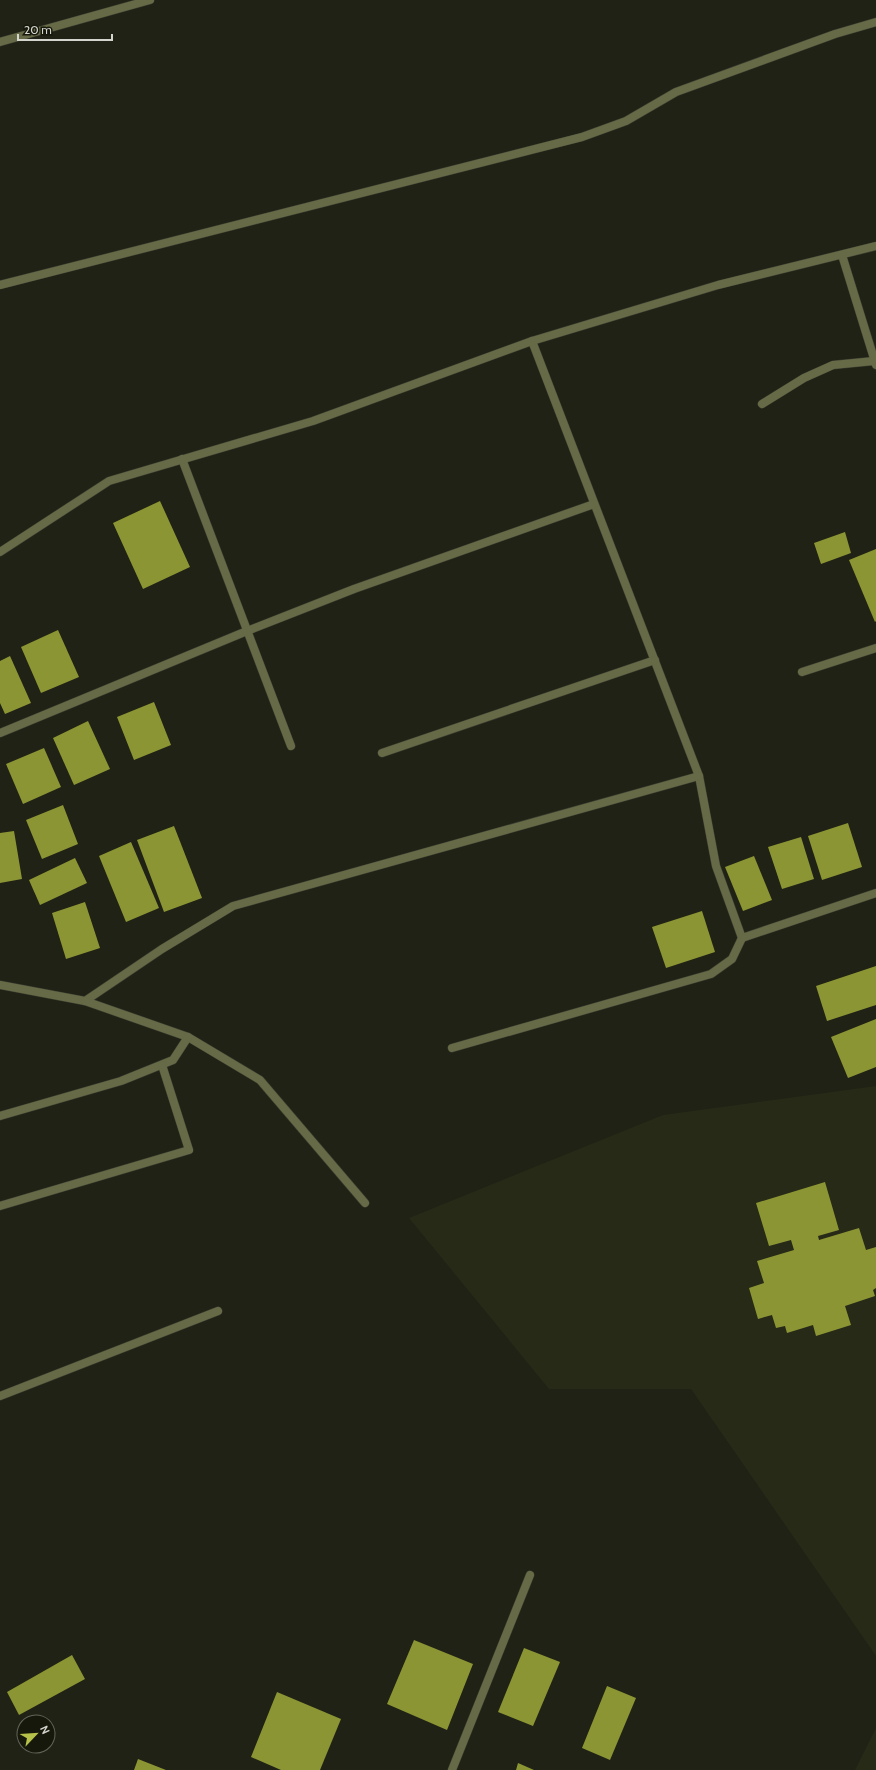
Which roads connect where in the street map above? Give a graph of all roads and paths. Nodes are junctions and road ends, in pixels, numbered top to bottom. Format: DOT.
graph roads {
  1 [pos="150,0"];
  2 [pos="876,22"];
  3 [pos="0,42"];
  4 [pos="876,246"];
  5 [pos="842,255"];
  6 [pos="0,285"];
  7 [pos="532,341"];
  8 [pos="875,363"];
  9 [pos="762,404"];
  10 [pos="182,459"];
  11 [pos="594,504"];
  12 [pos="0,552"];
  13 [pos="247,631"];
  14 [pos="876,648"];
  15 [pos="655,660"];
  16 [pos="802,672"];
  17 [pos="0,733"];
  18 [pos="291,746"];
  19 [pos="382,753"];
  20 [pos="699,776"];
  21 [pos="876,893"];
  22 [pos="742,938"];
  23 [pos="0,985"];
  24 [pos="85,1001"];
  25 [pos="188,1037"];
  26 [pos="452,1048"];
  27 [pos="162,1065"];
  28 [pos="0,1116"];
  29 [pos="365,1204"];
  30 [pos="0,1206"];
  31 [pos="218,1311"];
  32 [pos="0,1396"];
  33 [pos="530,1575"];
  34 [pos="452,1770"];
  1 -- 3 [label="street"];
  2 -- 6 [label="street"];
  4 -- 5 [label="street"];
  5 -- 7 [label="street"];
  5 -- 8 [label="street"];
  7 -- 10 [label="street"];
  7 -- 11 [label="street"];
  8 -- 9 [label="street"];
  10 -- 12 [label="street"];
  10 -- 13 [label="street"];
  11 -- 13 [label="street"];
  11 -- 15 [label="street"];
  13 -- 17 [label="street"];
  13 -- 18 [label="street"];
  14 -- 16 [label="street"];
  15 -- 19 [label="street"];
  15 -- 20 [label="street"];
  20 -- 22 [label="street"];
  20 -- 24 [label="street"];
  21 -- 22 [label="street"];
  22 -- 26 [label="street"];
  23 -- 24 [label="street"];
  24 -- 25 [label="street"];
  25 -- 27 [label="street"];
  25 -- 29 [label="street"];
  27 -- 28 [label="street"];
  27 -- 30 [label="street"];
  31 -- 32 [label="street"];
  33 -- 34 [label="street"];
}
